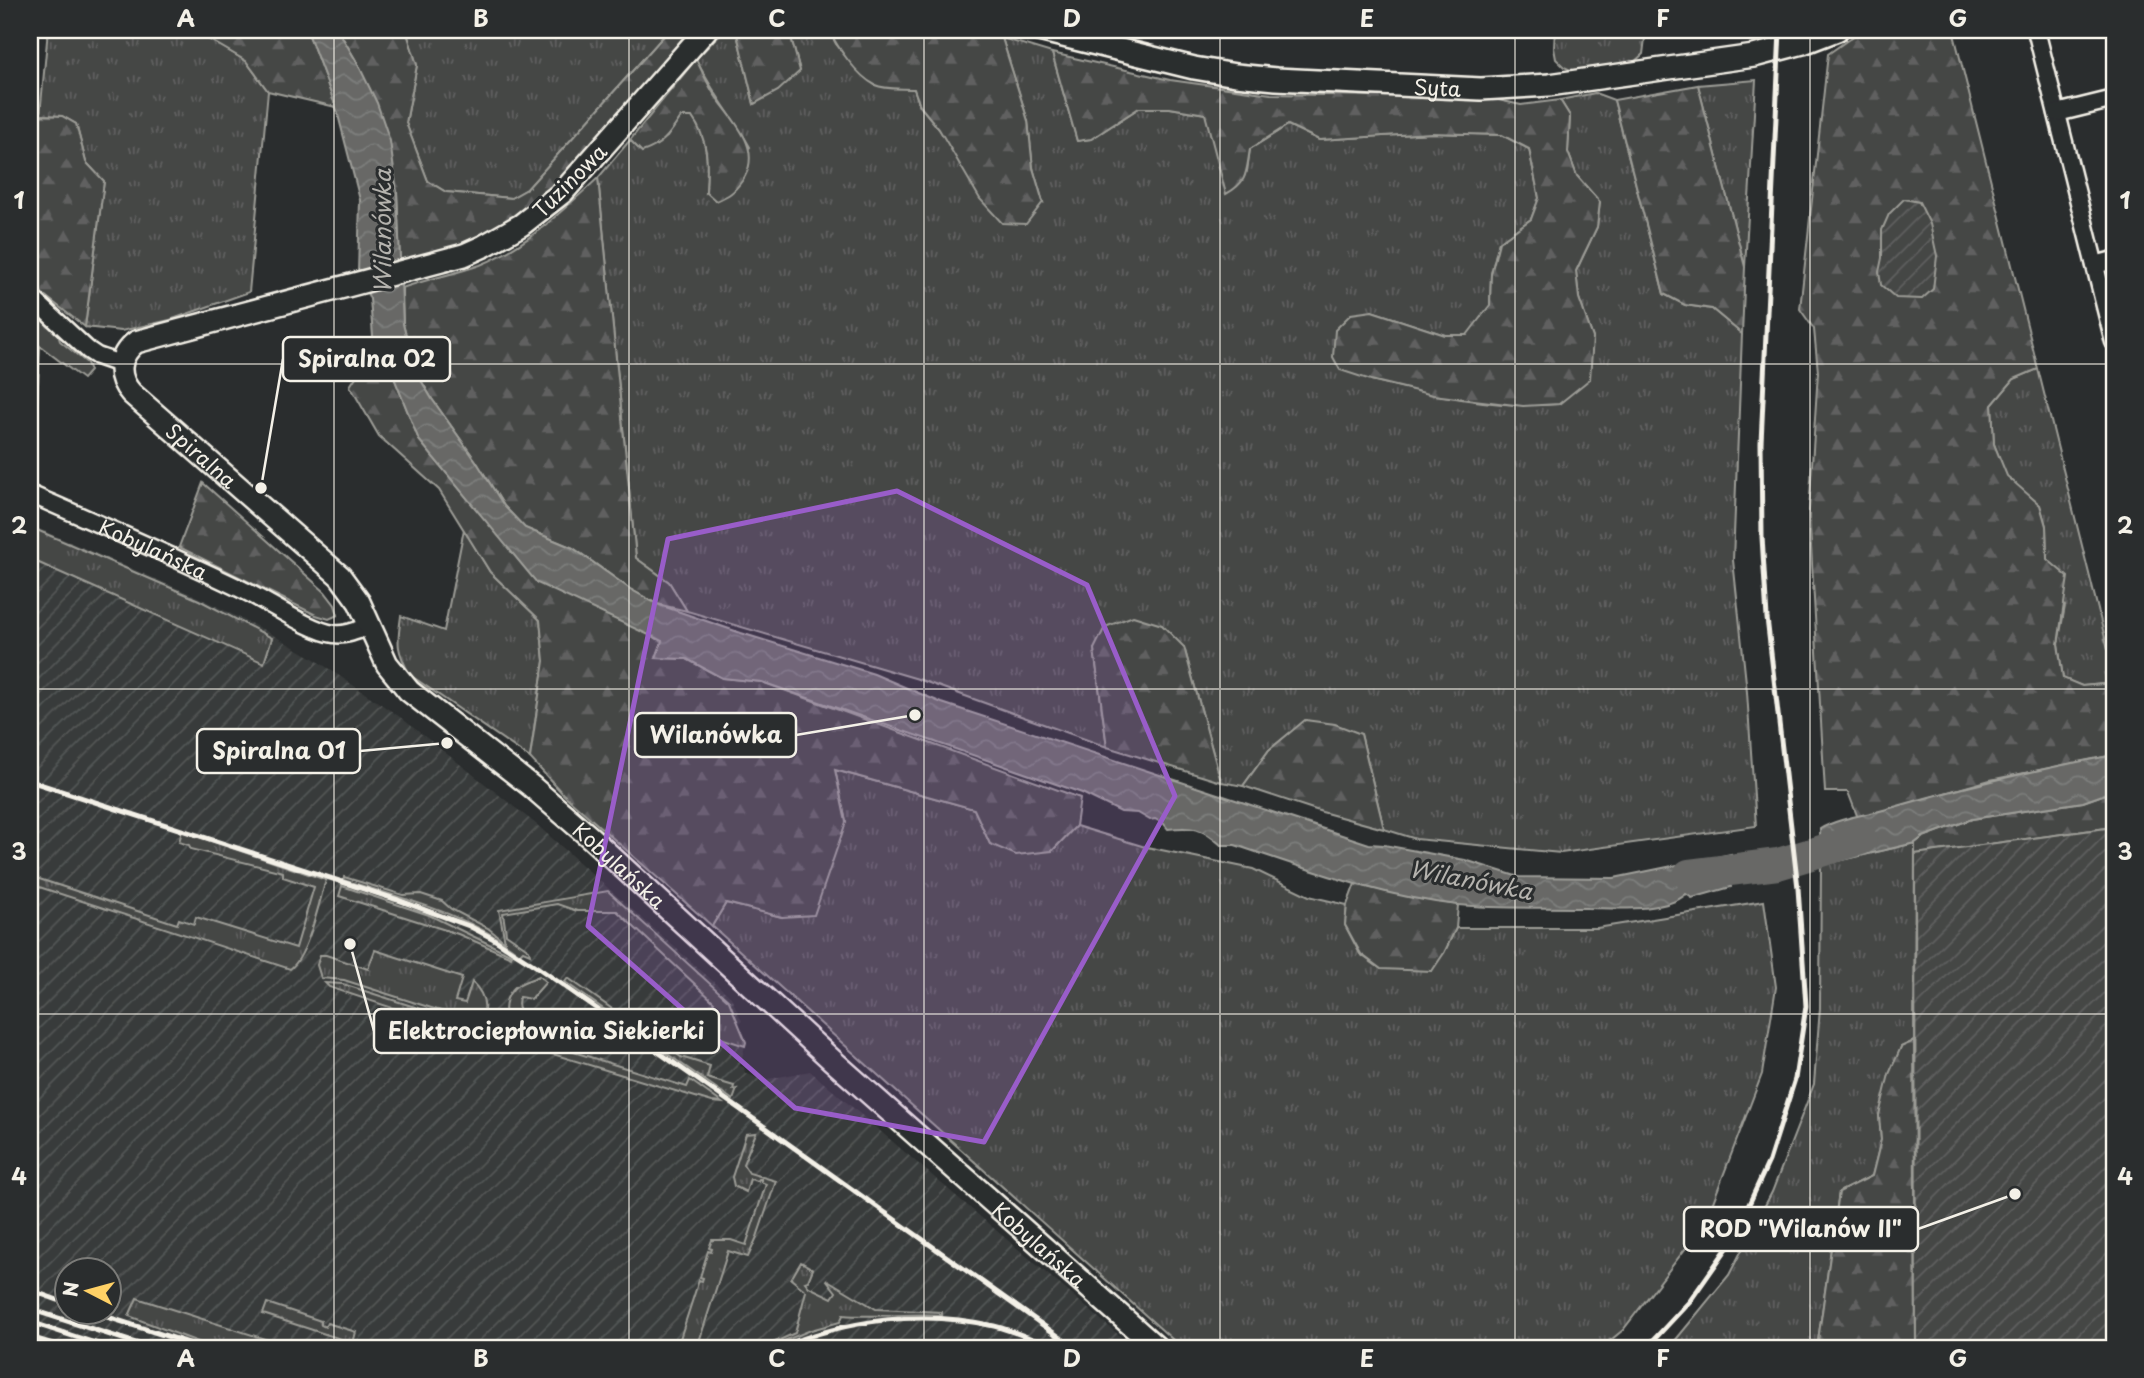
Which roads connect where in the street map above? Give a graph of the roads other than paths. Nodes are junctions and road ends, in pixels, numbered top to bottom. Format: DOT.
graph roads {
  1 [pos="706,30"];
  2 [pos="1038,30"];
  3 [pos="1837,30"];
  4 [pos="2036,30"];
  5 [pos="2114,99"];
  6 [pos="2057,113"];
  7 [pos="2114,260"];
  8 [pos="2095,265"];
  9 [pos="30,296"];
  10 [pos="2114,342"];
  11 [pos="120,365"];
  12 [pos="30,494"];
  13 [pos="370,626"];
  14 [pos="1157,1348"];
  1 -- 11 [label="street, Tuzinowa"];
  2 -- 3 [label="street, Syta"];
  4 -- 6 [label="street"];
  5 -- 6 [label="street"];
  6 -- 8 [label="street"];
  7 -- 8 [label="street"];
  8 -- 10 [label="street"];
  9 -- 11 [label="street"];
  11 -- 13 [label="street, Spiralna"];
  12 -- 13 [label="street, Kobylańska"];
  13 -- 14 [label="street, Kobylańska"];
}
